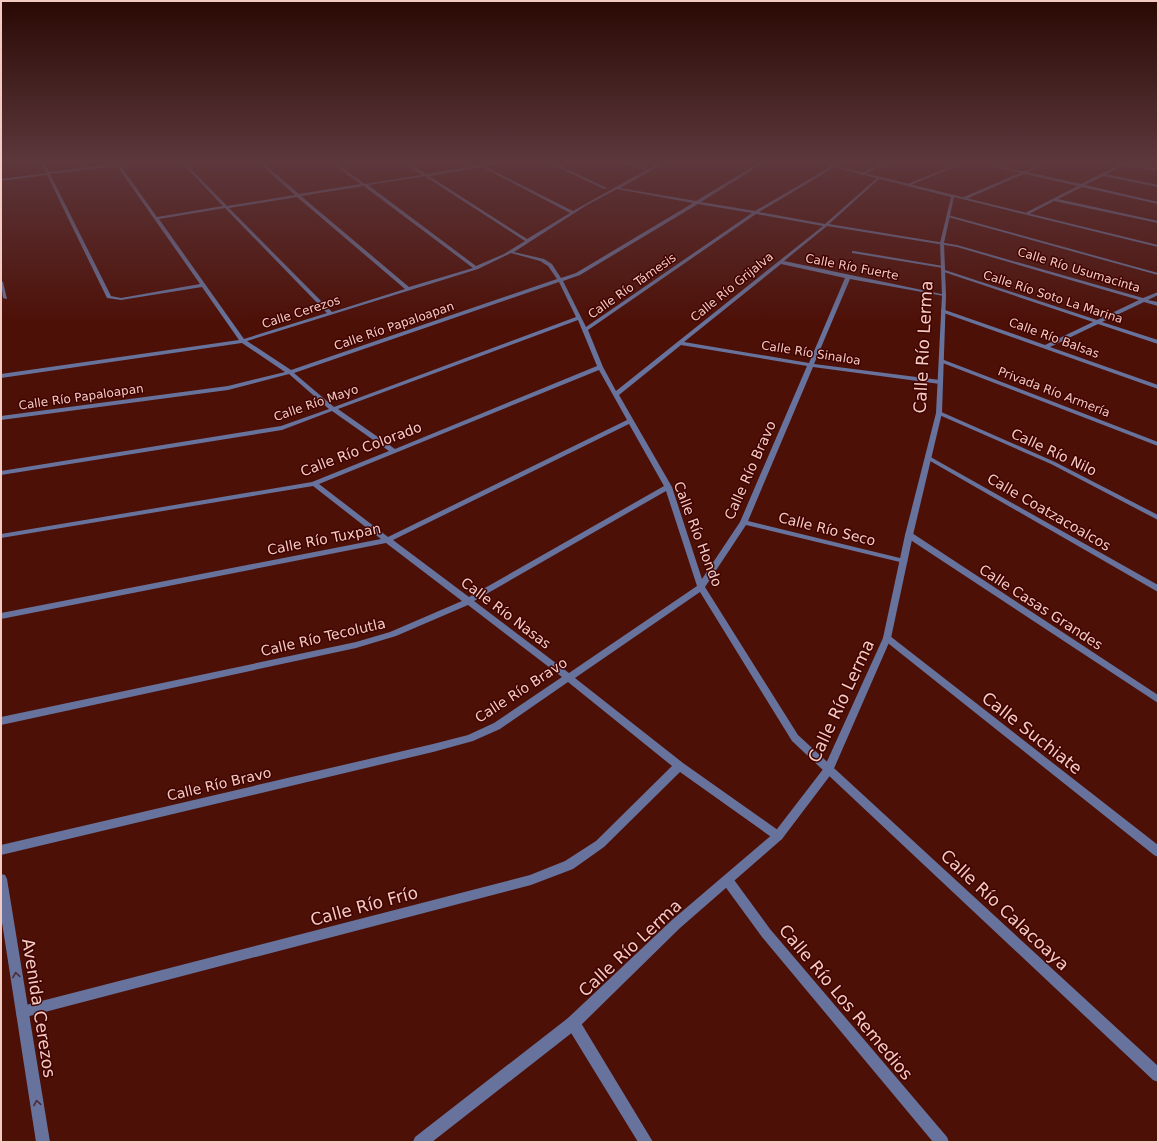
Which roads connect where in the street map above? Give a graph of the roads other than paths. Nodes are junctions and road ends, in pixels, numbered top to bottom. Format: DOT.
graph roads {
  1 [pos="69,216"];
  2 [pos="168,216"];
  3 [pos="234,216"];
  4 [pos="324,216"];
  5 [pos="407,216"];
  6 [pos="489,216"];
  7 [pos="565,216"];
  8 [pos="672,216"];
  9 [pos="750,216"];
  10 [pos="779,216"];
  11 [pos="836,216"];
  12 [pos="949,216"];
  13 [pos="950,216"];
  14 [pos="1041,216"];
  15 [pos="1132,216"];
  16 [pos="156,218"];
  17 [pos="1158,222"];
  18 [pos="826,225"];
  19 [pos="527,241"];
  20 [pos="942,243"];
  21 [pos="1158,246"];
  22 [pos="511,252"];
  23 [pos="854,252"];
  24 [pos="780,262"];
  25 [pos="476,268"];
  26 [pos="943,269"];
  27 [pos="1158,274"];
  28 [pos="848,278"];
  29 [pos="560,280"];
  30 [pos="1,282"];
  31 [pos="204,285"];
  32 [pos="408,289"];
  33 [pos="1158,293"];
  34 [pos="944,295"];
  35 [pos="5,298"];
  36 [pos="1143,300"];
  37 [pos="1158,304"];
  38 [pos="943,311"];
  39 [pos="330,313"];
  40 [pos="579,318"];
  41 [pos="1097,322"];
  42 [pos="585,330"];
  43 [pos="243,341"];
  44 [pos="680,342"];
  45 [pos="1158,342"];
  46 [pos="1046,347"];
  47 [pos="942,361"];
  48 [pos="811,365"];
  49 [pos="600,367"];
  50 [pos="290,372"];
  51 [pos="1,376"];
  52 [pos="940,382"];
  53 [pos="1158,387"];
  54 [pos="616,394"];
  55 [pos="333,409"];
  56 [pos="939,413"];
  57 [pos="1,418"];
  58 [pos="630,421"];
  59 [pos="1158,444"];
  60 [pos="394,451"];
  61 [pos="927,457"];
  62 [pos="1,473"];
  63 [pos="314,484"];
  64 [pos="668,487"];
  65 [pos="1158,518"];
  66 [pos="744,522"];
  67 [pos="909,535"];
  68 [pos="1,536"];
  69 [pos="388,540"];
  70 [pos="904,561"];
  71 [pos="701,586"];
  72 [pos="1158,589"];
  73 [pos="467,602"];
  74 [pos="1,616"];
  75 [pos="887,638"];
  76 [pos="568,677"];
  77 [pos="1158,700"];
  78 [pos="1,721"];
  79 [pos="679,766"];
  80 [pos="828,770"];
  81 [pos="778,836"];
  82 [pos="1,850"];
  83 [pos="1158,852"];
  84 [pos="1,879"];
  85 [pos="728,881"];
  86 [pos="22,1012"];
  87 [pos="573,1023"];
  88 [pos="1158,1075"];
  89 [pos="43,1142"];
  90 [pos="420,1142"];
  91 [pos="646,1142"];
  92 [pos="942,1142"];
  1 -- 31 [label="street"];
  2 -- 16 [label="street"];
  3 -- 39 [label="street"];
  4 -- 32 [label="street"];
  5 -- 25 [label="street"];
  6 -- 19 [label="street"];
  7 -- 19 [label="street, Calle Cerezos"];
  8 -- 29 [label="street, Calle Río Papaloapan"];
  9 -- 42 [label="street, Calle Río Támesis"];
  10 -- 18 [label="street, Calle Río Usumacinta"];
  11 -- 18 [label="street, Calle Río Grijalva"];
  12 -- 20 [label="street, Calle Río Lerma"];
  13 -- 27 [label="street"];
  14 -- 21 [label="street"];
  15 -- 17 [label="street"];
  16 -- 31 [label="street"];
  18 -- 20 [label="street, Calle Río Usumacinta"];
  18 -- 24 [label="street, Calle Río Grijalva"];
  19 -- 22 [label="street, Calle Cerezos"];
  20 -- 26 [label="street, Calle Río Lerma"];
  20 -- 36 [label="street, Calle Río Usumacinta"];
  22 -- 25 [label="street, Calle Cerezos"];
  22 -- 29 [label="street, Calle Río Hondo"];
  23 -- 26 [label="street, Calle Río Soto La Marina"];
  24 -- 28 [label="street, Calle Río Fuerte"];
  24 -- 44 [label="street, Calle Río Grijalva"];
  25 -- 32 [label="street, Calle Cerezos"];
  26 -- 34 [label="street, Calle Río Lerma"];
  26 -- 41 [label="street, Calle Río Soto La Marina"];
  28 -- 34 [label="street, Calle Río Fuerte"];
  28 -- 48 [label="street, Calle Río Bravo"];
  29 -- 40 [label="street, Calle Río Hondo"];
  29 -- 50 [label="street, Calle Río Papaloapan"];
  30 -- 35 [label="street"];
  31 -- 43 [label="street"];
  32 -- 39 [label="street, Calle Cerezos"];
  33 -- 36 [label="street"];
  34 -- 38 [label="street, Calle Río Lerma"];
  36 -- 37 [label="street, Calle Río Usumacinta"];
  36 -- 41 [label="street"];
  38 -- 46 [label="street, Calle Río Balsas"];
  38 -- 47 [label="street, Calle Río Lerma"];
  39 -- 43 [label="street, Calle Cerezos"];
  40 -- 42 [label="street, Calle Río Hondo"];
  40 -- 55 [label="street, Calle Río Mayo"];
  41 -- 45 [label="street, Calle Río Soto La Marina"];
  41 -- 46 [label="street"];
  42 -- 49 [label="street, Calle Río Hondo"];
  43 -- 50 [label="street"];
  43 -- 51 [label="street, Calle Cerezos"];
  44 -- 48 [label="street, Calle Río Sinaloa"];
  44 -- 54 [label="street, Calle Río Grijalva"];
  46 -- 53 [label="street, Calle Río Balsas"];
  47 -- 52 [label="street, Calle Río Lerma"];
  47 -- 59 [label="street, Privada Río Armería"];
  48 -- 52 [label="street, Calle Río Sinaloa"];
  48 -- 66 [label="street, Calle Río Bravo"];
  49 -- 54 [label="street, Calle Río Hondo"];
  49 -- 60 [label="street, Calle Río Colorado"];
  50 -- 55 [label="street"];
  50 -- 57 [label="street, Calle Río Papaloapan"];
  52 -- 56 [label="street, Calle Río Lerma"];
  54 -- 58 [label="street, Calle Río Hondo"];
  55 -- 60 [label="street"];
  55 -- 62 [label="street, Calle Río Mayo"];
  56 -- 61 [label="street, Calle Río Lerma"];
  56 -- 65 [label="street, Calle Río Nilo"];
  58 -- 64 [label="street, Calle Río Hondo"];
  58 -- 69 [label="street, Calle Río Tuxpan"];
  60 -- 63 [label="street, Calle Río Colorado"];
  61 -- 67 [label="street, Calle Río Lerma"];
  61 -- 72 [label="street, Calle Coatzacoalcos"];
  63 -- 68 [label="street, Calle Río Colorado"];
  63 -- 69 [label="street, Calle Río Nasas"];
  64 -- 71 [label="street, Calle Río Hondo"];
  64 -- 73 [label="street, Calle Río Tecolutla"];
  66 -- 70 [label="street, Calle Río Seco"];
  66 -- 71 [label="street, Calle Río Bravo"];
  67 -- 70 [label="street, Calle Río Lerma"];
  67 -- 77 [label="street, Calle Casas Grandes"];
  69 -- 73 [label="street, Calle Río Nasas"];
  69 -- 74 [label="street, Calle Río Tuxpan"];
  70 -- 75 [label="street, Calle Río Lerma"];
  71 -- 76 [label="street, Calle Río Bravo"];
  71 -- 80 [label="street, Calle Río Hondo"];
  73 -- 76 [label="street, Calle Río Nasas"];
  73 -- 78 [label="street, Calle Río Tecolutla"];
  75 -- 80 [label="street, Calle Río Lerma"];
  75 -- 83 [label="street, Calle Suchiate"];
  76 -- 79 [label="street, Calle Río Nasas"];
  76 -- 82 [label="street, Calle Río Bravo"];
  79 -- 81 [label="street, Calle Río Nasas"];
  79 -- 86 [label="street, Calle Río Frío"];
  80 -- 81 [label="street, Calle Río Lerma"];
  80 -- 88 [label="street, Calle Río Calacoaya"];
  81 -- 85 [label="street, Calle Río Lerma"];
  86 -- 84 [label="street, Avenida Cerezos, one-way"];
  85 -- 87 [label="street, Calle Río Lerma"];
  85 -- 92 [label="street, Calle Río Los Remedios"];
  89 -- 86 [label="street, Avenida Cerezos, one-way"];
  87 -- 90 [label="street, Calle Río Lerma"];
  87 -- 91 [label="street"];
}
